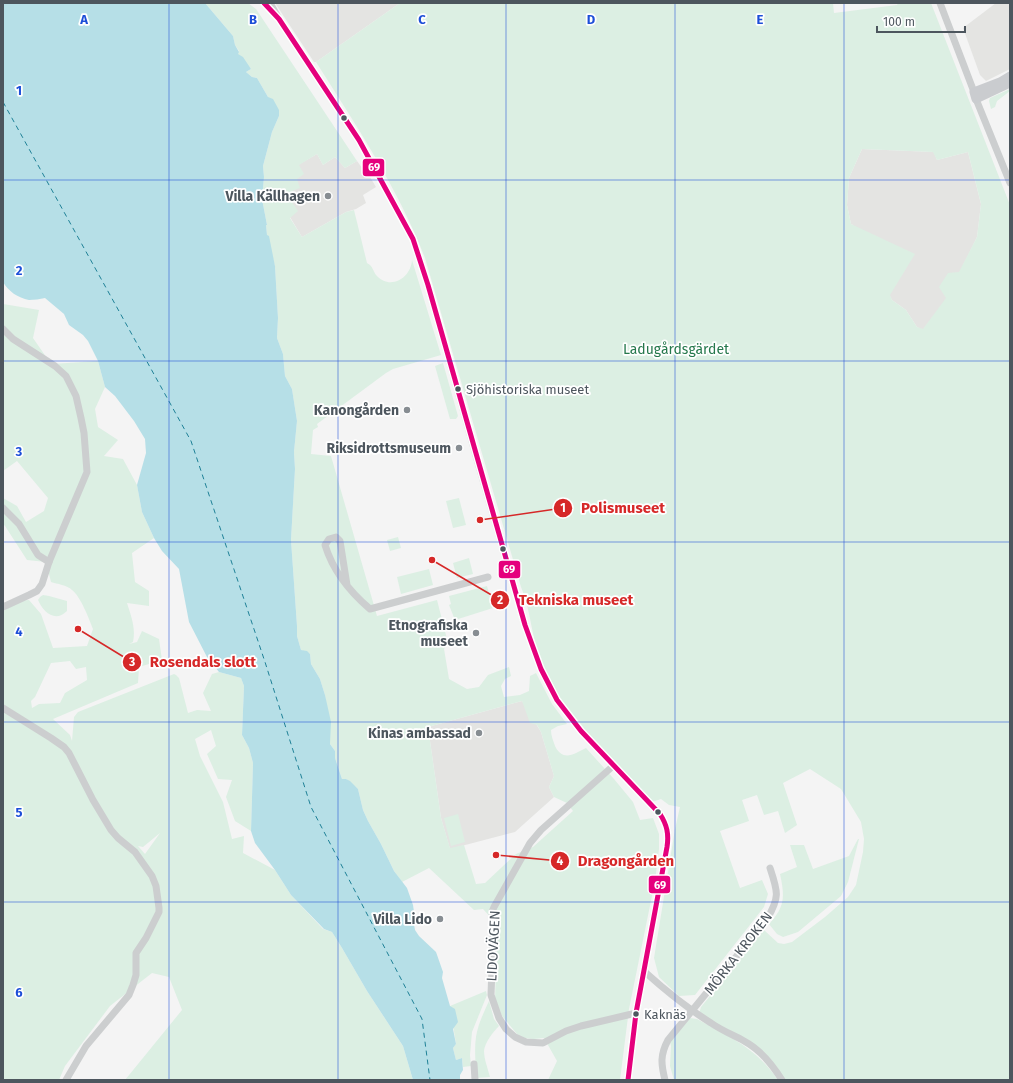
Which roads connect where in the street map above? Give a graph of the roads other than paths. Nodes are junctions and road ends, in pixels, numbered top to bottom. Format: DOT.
graph roads {
  1 [pos="264,3"];
  2 [pos="270,3"];
  3 [pos="940,3"];
  4 [pos="279,19"];
  5 [pos="1010,76"];
  6 [pos="1010,83"];
  7 [pos="975,96"];
  8 [pos="1010,183"];
  9 [pos="3,329"];
  10 [pos="3,508"];
  11 [pos="49,562"];
  12 [pos="488,577"];
  13 [pos="347,585"];
  14 [pos="3,606"];
  15 [pos="3,708"];
  16 [pos="613,766"];
  17 [pos="770,868"];
  18 [pos="645,972"];
  19 [pos="692,1012"];
  20 [pos="636,1013"];
  21 [pos="474,1064"];
  22 [pos="66,1080"];
  23 [pos="475,1080"];
  24 [pos="628,1080"];
  25 [pos="665,1080"];
  26 [pos="782,1080"];
  1 -- 4 [label="street"];
  2 -- 4 [label="street"];
  3 -- 7 [label="street"];
  4 -- 16 [label="street"];
  5 -- 7 [label="main road"];
  6 -- 7 [label="main road"];
  7 -- 8 [label="street"];
  9 -- 11 [label="street"];
  10 -- 11 [label="street"];
  11 -- 14 [label="street"];
  12 -- 13 [label="street"];
  13 -- 13 [label="street"];
  15 -- 22 [label="street"];
  16 -- 18 [label="street"];
  16 -- 20 [label="street, LIDOVÄGEN"];
  17 -- 19 [label="street, MÖRKA KROKEN"];
  18 -- 19 [label="street"];
  18 -- 20 [label="street"];
  19 -- 25 [label="street, MÖRKA KROKEN"];
  19 -- 26 [label="street"];
  20 -- 24 [label="street"];
  21 -- 23 [label="street"];
}
